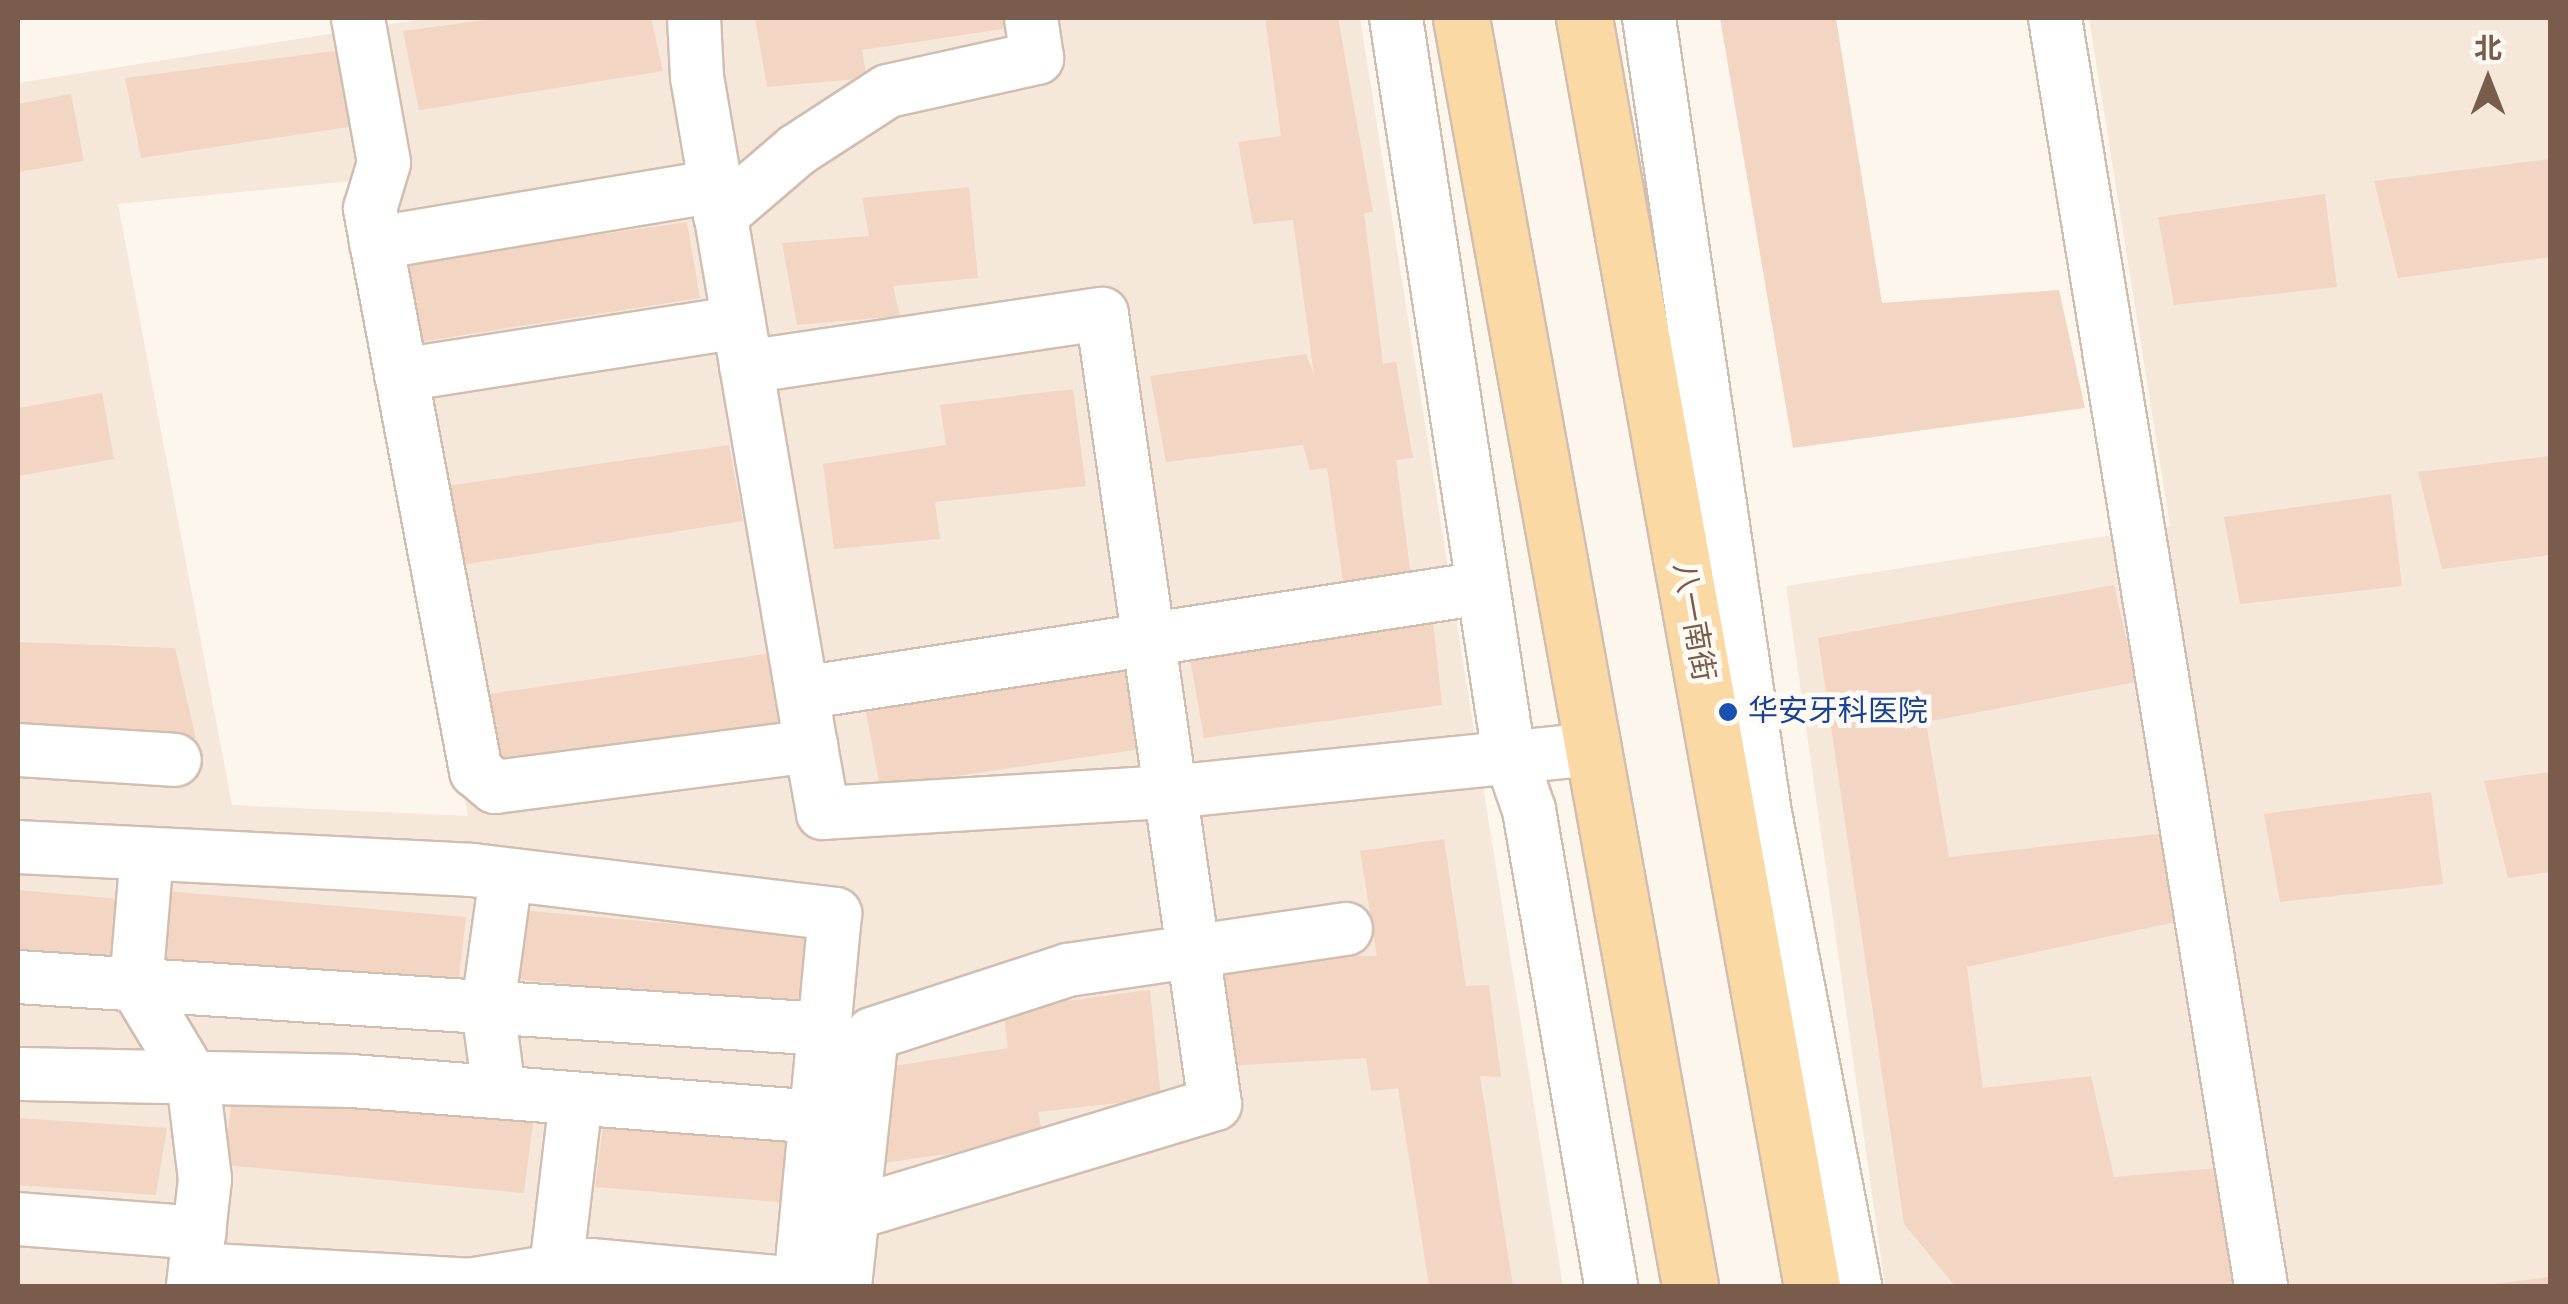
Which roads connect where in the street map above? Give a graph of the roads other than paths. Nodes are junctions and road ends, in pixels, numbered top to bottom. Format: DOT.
graph roads {
  1 [pos="358,18"];
  2 [pos="694,18"];
  3 [pos="1031,18"];
  4 [pos="1396,18"];
  5 [pos="1462,18"];
  6 [pos="1584,18"];
  7 [pos="1650,18"];
  8 [pos="2055,18"];
  9 [pos="718,201"];
  10 [pos="376,243"];
  11 [pos="742,344"];
  12 [pos="402,375"];
  13 [pos="1482,588"];
  14 [pos="1148,639"];
  15 [pos="802,692"];
  16 [pos="810,746"];
  17 [pos="1593,749"];
  18 [pos="18,750"];
  19 [pos="1511,757"];
  20 [pos="175,760"];
  21 [pos="1170,792"];
  22 [pos="18,847"];
  23 [pos="147,854"];
  24 [pos="506,875"];
  25 [pos="1346,929"];
  26 [pos="1192,948"];
  27 [pos="18,977"];
  28 [pos="136,985"];
  29 [pos="488,1008"];
  30 [pos="824,1029"];
  31 [pos="18,1074"];
  32 [pos="193,1080"];
  33 [pos="499,1092"];
  34 [pos="576,1098"];
  35 [pos="816,1117"];
  36 [pos="853,1213"];
  37 [pos="18,1219"];
  38 [pos="196,1263"];
  39 [pos="555,1278"];
  40 [pos="815,1286"];
  41 [pos="1611,1286"];
  42 [pos="1690,1286"];
  43 [pos="1812,1286"];
  44 [pos="1854,1286"];
  45 [pos="2261,1286"];
  1 -- 10 [label="street"];
  2 -- 9 [label="street"];
  3 -- 9 [label="street"];
  4 -- 13 [label="street"];
  5 -- 17 [label="main road"];
  6 -- 43 [label="main road, 八一南街"];
  7 -- 44 [label="street"];
  8 -- 45 [label="street"];
  9 -- 10 [label="street"];
  9 -- 11 [label="street"];
  10 -- 12 [label="street"];
  11 -- 12 [label="street"];
  11 -- 14 [label="street"];
  11 -- 15 [label="street"];
  12 -- 16 [label="street"];
  13 -- 14 [label="street"];
  13 -- 19 [label="street"];
  14 -- 15 [label="street"];
  14 -- 21 [label="street"];
  15 -- 16 [label="street"];
  16 -- 21 [label="street"];
  17 -- 19 [label="street"];
  17 -- 42 [label="main road"];
  18 -- 20 [label="street"];
  19 -- 21 [label="street"];
  19 -- 41 [label="street"];
  21 -- 26 [label="street"];
  22 -- 23 [label="street"];
  23 -- 24 [label="street"];
  23 -- 28 [label="street"];
  24 -- 29 [label="street"];
  24 -- 30 [label="street"];
  25 -- 26 [label="street"];
  26 -- 36 [label="street"];
  26 -- 36 [label="street"];
  27 -- 28 [label="street"];
  28 -- 29 [label="street"];
  28 -- 32 [label="street"];
  29 -- 30 [label="street"];
  29 -- 33 [label="street"];
  30 -- 35 [label="street"];
  31 -- 32 [label="street"];
  32 -- 33 [label="street"];
  32 -- 38 [label="street"];
  33 -- 34 [label="street"];
  34 -- 35 [label="street"];
  34 -- 39 [label="street"];
  35 -- 40 [label="street"];
  36 -- 40 [label="street"];
  37 -- 38 [label="street"];
  38 -- 39 [label="street"];
  39 -- 40 [label="street"];
}
